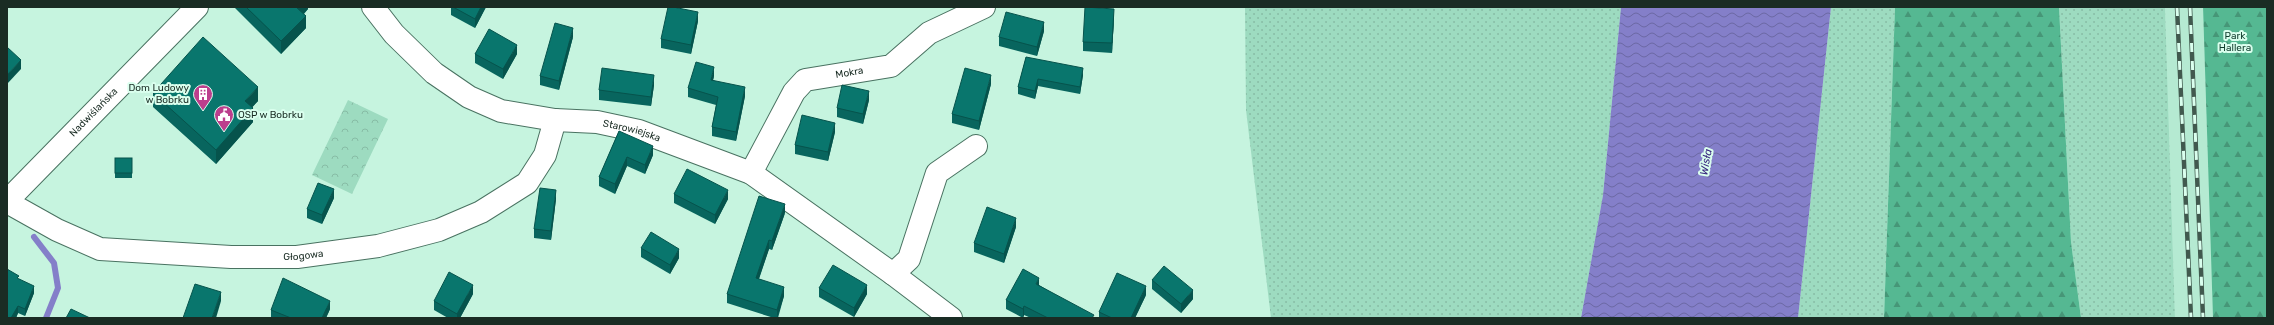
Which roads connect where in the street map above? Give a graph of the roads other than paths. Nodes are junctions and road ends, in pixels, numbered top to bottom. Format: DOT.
graph roads {
  1 [pos="196,7"];
  2 [pos="373,7"];
  3 [pos="984,7"];
  4 [pos="555,120"];
  5 [pos="976,146"];
  6 [pos="751,173"];
  7 [pos="7,201"];
  8 [pos="893,274"];
  9 [pos="951,318"];
  1 -- 7 [label="street, Nadwiślańska"];
  2 -- 4 [label="street, Starowiejska"];
  3 -- 6 [label="street, Mokra"];
  4 -- 6 [label="street, Starowiejska"];
  4 -- 7 [label="street, Głogowa"];
  5 -- 8 [label="street"];
  6 -- 8 [label="street, Starowiejska"];
  8 -- 9 [label="street, Starowiejska"];
}
